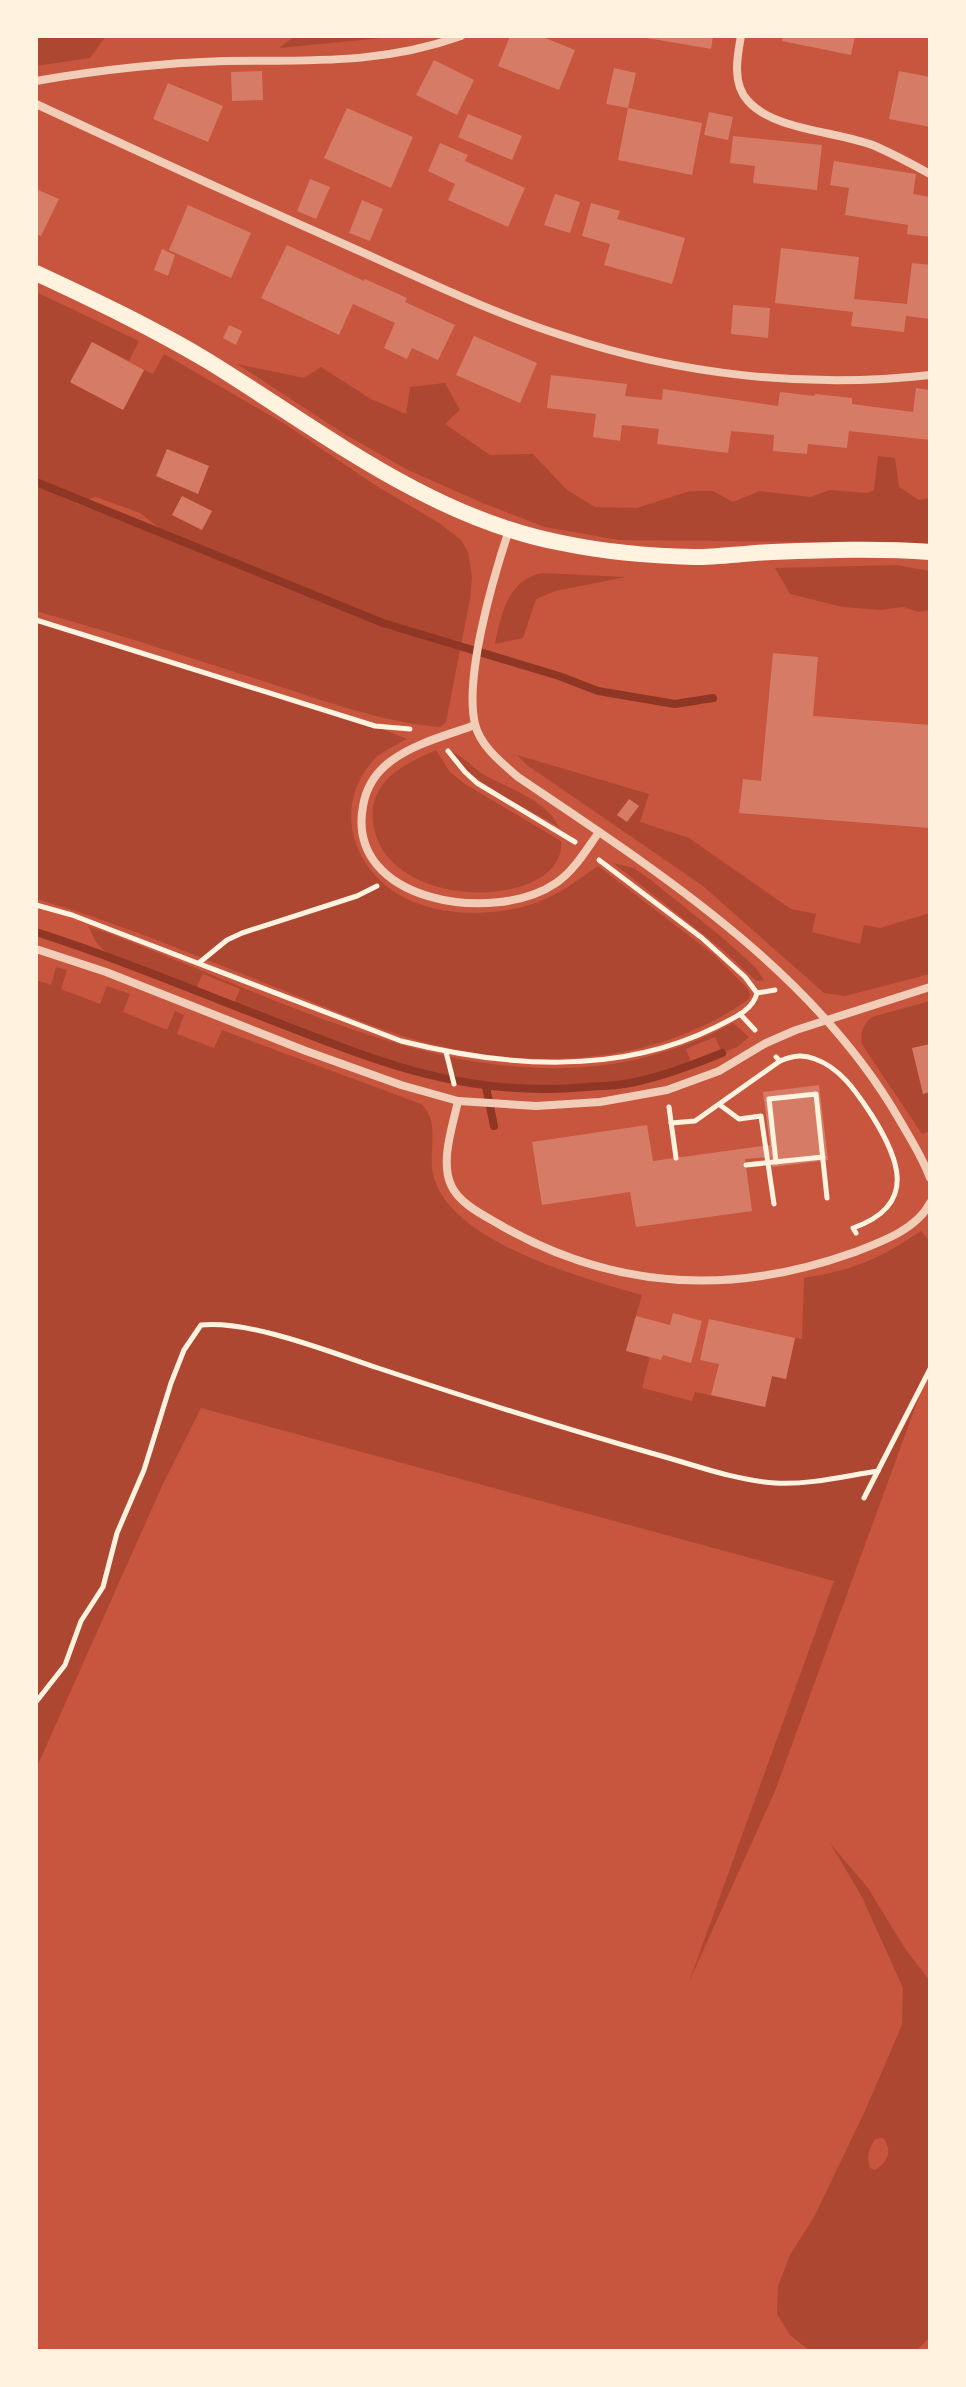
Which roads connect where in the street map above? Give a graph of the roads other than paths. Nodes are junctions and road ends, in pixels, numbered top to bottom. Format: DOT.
graph roads {
  1 [pos="461,36"];
  2 [pos="741,36"];
  3 [pos="36,81"];
  4 [pos="36,104"];
  5 [pos="930,174"];
  6 [pos="36,273"];
  7 [pos="930,375"];
  8 [pos="509,530"];
  9 [pos="930,552"];
  10 [pos="475,725"];
  11 [pos="599,832"];
  12 [pos="36,949"];
  13 [pos="930,987"];
  14 [pos="826,1020"];
  15 [pos="458,1101"];
  16 [pos="930,1178"];
  17 [pos="930,1203"];
  1 -- 3 [label="street"];
  2 -- 5 [label="street"];
  4 -- 7 [label="street"];
  6 -- 8 [label="main road"];
  8 -- 9 [label="main road"];
  8 -- 10 [label="street"];
  10 -- 11 [label="street"];
  10 -- 11 [label="street"];
  11 -- 14 [label="street"];
  12 -- 15 [label="street"];
  13 -- 14 [label="street"];
  14 -- 15 [label="street"];
  14 -- 16 [label="street"];
  15 -- 17 [label="street"];
}
